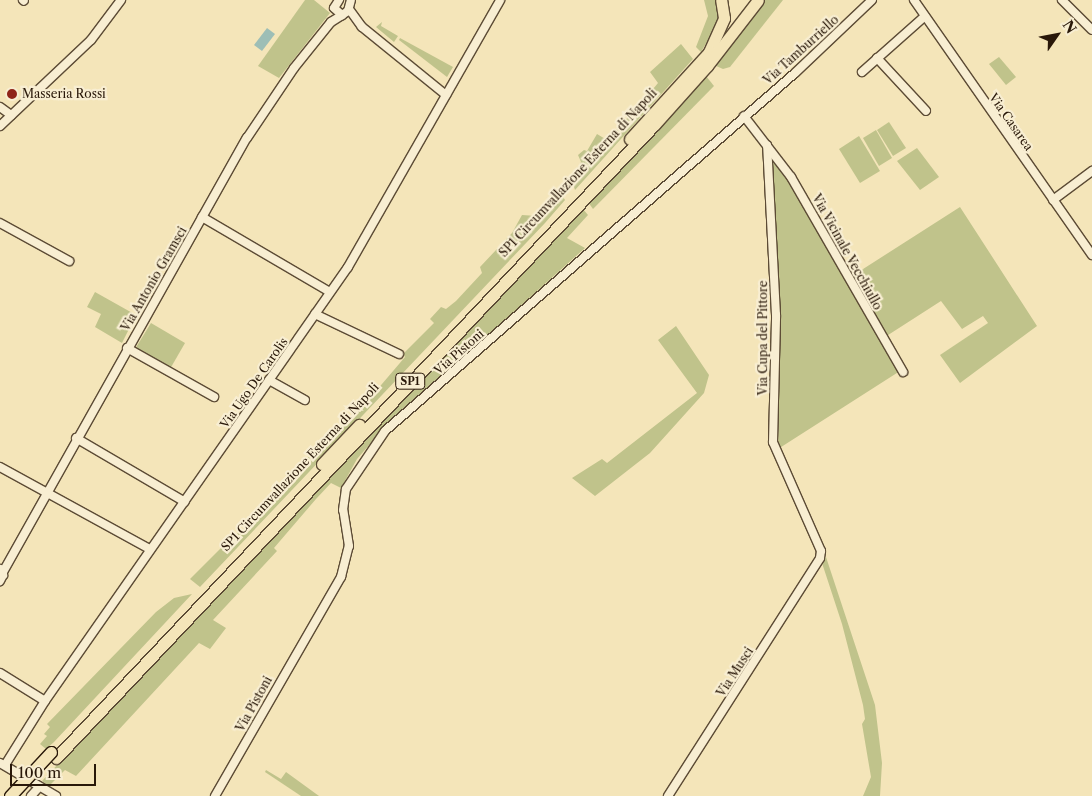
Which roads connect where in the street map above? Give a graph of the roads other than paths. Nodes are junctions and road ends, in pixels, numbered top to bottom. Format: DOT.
graph roads {
  1 [pos="121,0"];
  2 [pos="500,0"];
  3 [pos="721,0"];
  4 [pos="748,0"];
  5 [pos="758,0"];
  6 [pos="872,0"];
  7 [pos="914,0"];
  8 [pos="1062,0"];
  9 [pos="340,5"];
  10 [pos="925,16"];
  11 [pos="1092,30"];
  12 [pos="709,52"];
  13 [pos="877,58"];
  14 [pos="862,72"];
  15 [pos="446,95"];
  16 [pos="0,107"];
  17 [pos="926,111"];
  18 [pos="11,115"];
  19 [pos="744,116"];
  20 [pos="0,126"];
  21 [pos="767,145"];
  22 [pos="1092,171"];
  23 [pos="1053,200"];
  24 [pos="202,218"];
  25 [pos="0,223"];
  26 [pos="1092,255"];
  27 [pos="69,261"];
  28 [pos="330,292"];
  29 [pos="315,314"];
  30 [pos="127,348"];
  31 [pos="399,354"];
  32 [pos="903,372"];
  33 [pos="269,380"];
  34 [pos="214,397"];
  35 [pos="305,400"];
  36 [pos="76,438"];
  37 [pos="0,467"];
  38 [pos="45,492"];
  39 [pos="185,502"];
  40 [pos="148,548"];
  41 [pos="820,558"];
  42 [pos="1,568"];
  43 [pos="0,581"];
  44 [pos="0,673"];
  45 [pos="45,701"];
  46 [pos="54,755"];
  47 [pos="2,764"];
  48 [pos="39,787"];
  49 [pos="10,796"];
  50 [pos="20,796"];
  51 [pos="31,796"];
  52 [pos="56,796"];
  53 [pos="215,796"];
  54 [pos="668,796"];
  1 -- 18 [label="street"];
  2 -- 15 [label="street, Via Ugo De Carolis"];
  3 -- 12 [label="highway"];
  4 -- 12 [label="highway, SP1 Circumvallazione Esterna di Napoli / SP1"];
  5 -- 46 [label="highway, SP1 Circumvallazione Esterna di Napoli / SP1"];
  6 -- 19 [label="street, Via Tamburriello"];
  7 -- 10 [label="street, Via Casarea"];
  8 -- 11 [label="street"];
  9 -- 15 [label="street"];
  9 -- 24 [label="street, Via Antonio Gramsci"];
  10 -- 13 [label="street"];
  10 -- 23 [label="street, Via Casarea"];
  12 -- 46 [label="highway, SP1 Circumvallazione Esterna di Napoli / SP1"];
  13 -- 14 [label="street"];
  13 -- 17 [label="street"];
  15 -- 28 [label="street, Via Ugo De Carolis"];
  16 -- 18 [label="street"];
  18 -- 20 [label="street"];
  19 -- 21 [label="street"];
  19 -- 53 [label="street, Via Pistoni"];
  21 -- 32 [label="street, Via Vicinale Vecchiullo"];
  21 -- 41 [label="street, Via Cupa del Pittore"];
  22 -- 23 [label="street"];
  23 -- 26 [label="street, Via Casarea"];
  24 -- 28 [label="street"];
  24 -- 30 [label="street, Via Antonio Gramsci"];
  25 -- 27 [label="street"];
  28 -- 29 [label="street, Via Ugo De Carolis"];
  29 -- 31 [label="street"];
  29 -- 33 [label="street, Via Ugo De Carolis"];
  30 -- 34 [label="street"];
  30 -- 36 [label="street, Via Antonio Gramsci"];
  33 -- 35 [label="street"];
  33 -- 39 [label="street, Via Ugo De Carolis"];
  36 -- 38 [label="street, Via Antonio Gramsci"];
  36 -- 39 [label="street"];
  37 -- 38 [label="street"];
  38 -- 40 [label="street"];
  38 -- 42 [label="street, Via Antonio Gramsci"];
  39 -- 45 [label="street, Via Ugo De Carolis"];
  41 -- 54 [label="street, Via Musci"];
  42 -- 43 [label="street, Via Antonio Gramsci"];
  44 -- 45 [label="street"];
  45 -- 47 [label="street, Via Ugo De Carolis"];
  46 -- 49 [label="highway, SP1 Circumvallazione Esterna di Napoli / SP1, bridge"];
  46 -- 50 [label="highway, SP1 Circumvallazione Esterna di Napoli / SP1"];
  47 -- 48 [label="street"];
  48 -- 51 [label="street"];
  48 -- 52 [label="street"];
}
